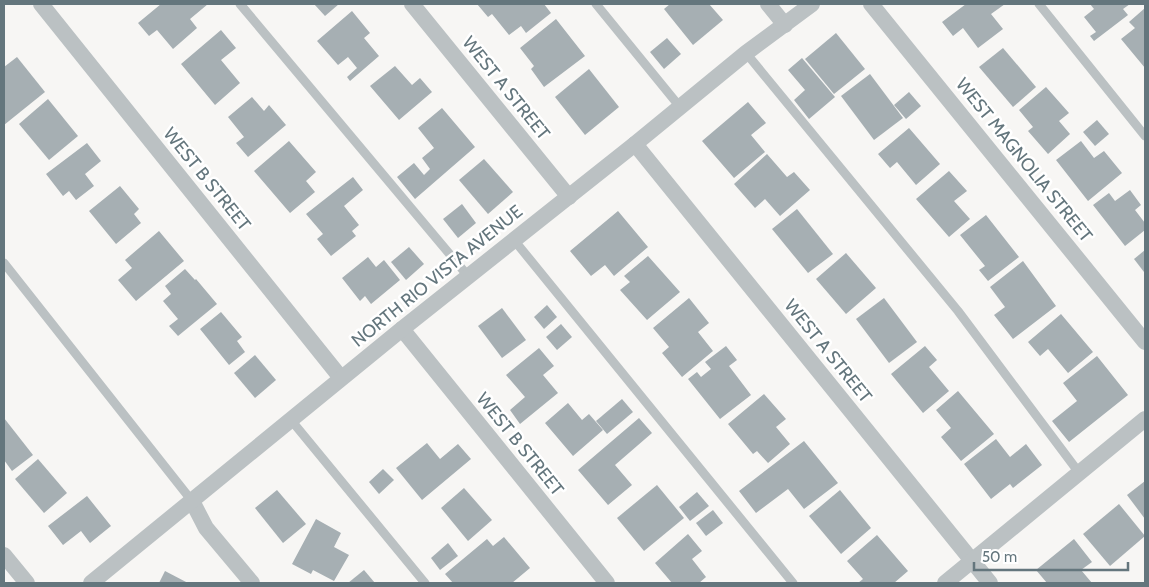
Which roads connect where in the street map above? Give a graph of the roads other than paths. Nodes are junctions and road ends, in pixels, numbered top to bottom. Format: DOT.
graph roads {
  1 [pos="41,4"];
  2 [pos="240,4"];
  3 [pos="412,4"];
  4 [pos="596,4"];
  5 [pos="768,4"];
  6 [pos="812,4"];
  7 [pos="871,4"];
  8 [pos="1039,4"];
  9 [pos="785,25"];
  10 [pos="746,53"];
  11 [pos="680,107"];
  12 [pos="1145,136"];
  13 [pos="635,144"];
  14 [pos="568,197"];
  15 [pos="514,240"];
  16 [pos="4,263"];
  17 [pos="468,276"];
  18 [pos="402,329"];
  19 [pos="1145,342"];
  20 [pos="341,378"];
  21 [pos="1145,419"];
  22 [pos="291,420"];
  23 [pos="1080,474"];
  24 [pos="192,501"];
  25 [pos="4,554"];
  26 [pos="972,561"];
  27 [pos="27,583"];
  28 [pos="91,583"];
  29 [pos="252,583"];
  30 [pos="425,583"];
  31 [pos="607,583"];
  32 [pos="793,583"];
  33 [pos="945,583"];
  34 [pos="990,583"];
  1 -- 20 [label="street, WEST B STREET"];
  2 -- 17 [label="lane"];
  3 -- 14 [label="street, WEST A STREET"];
  4 -- 11 [label="lane"];
  5 -- 9 [label="street"];
  6 -- 9 [label="street, NORTH RIO VISTA AVENUE"];
  7 -- 19 [label="street, WEST MAGNOLIA STREET"];
  8 -- 12 [label="lane"];
  9 -- 10 [label="street, NORTH RIO VISTA AVENUE"];
  10 -- 11 [label="street, NORTH RIO VISTA AVENUE"];
  10 -- 23 [label="lane"];
  11 -- 13 [label="street, NORTH RIO VISTA AVENUE"];
  13 -- 14 [label="street, NORTH RIO VISTA AVENUE"];
  13 -- 26 [label="street, WEST A STREET"];
  14 -- 15 [label="street, NORTH RIO VISTA AVENUE"];
  15 -- 17 [label="street, NORTH RIO VISTA AVENUE"];
  15 -- 32 [label="lane"];
  16 -- 24 [label="lane"];
  17 -- 18 [label="street, NORTH RIO VISTA AVENUE"];
  18 -- 20 [label="street, NORTH RIO VISTA AVENUE"];
  18 -- 31 [label="street, WEST B STREET"];
  20 -- 22 [label="street, NORTH RIO VISTA AVENUE"];
  21 -- 23 [label="street"];
  22 -- 24 [label="street, NORTH RIO VISTA AVENUE"];
  22 -- 30 [label="lane"];
  23 -- 26 [label="street"];
  24 -- 28 [label="street, NORTH RIO VISTA AVENUE"];
  24 -- 29 [label="street"];
  25 -- 27 [label="street"];
  26 -- 33 [label="street"];
  26 -- 34 [label="street, WEST A STREET"];
}
